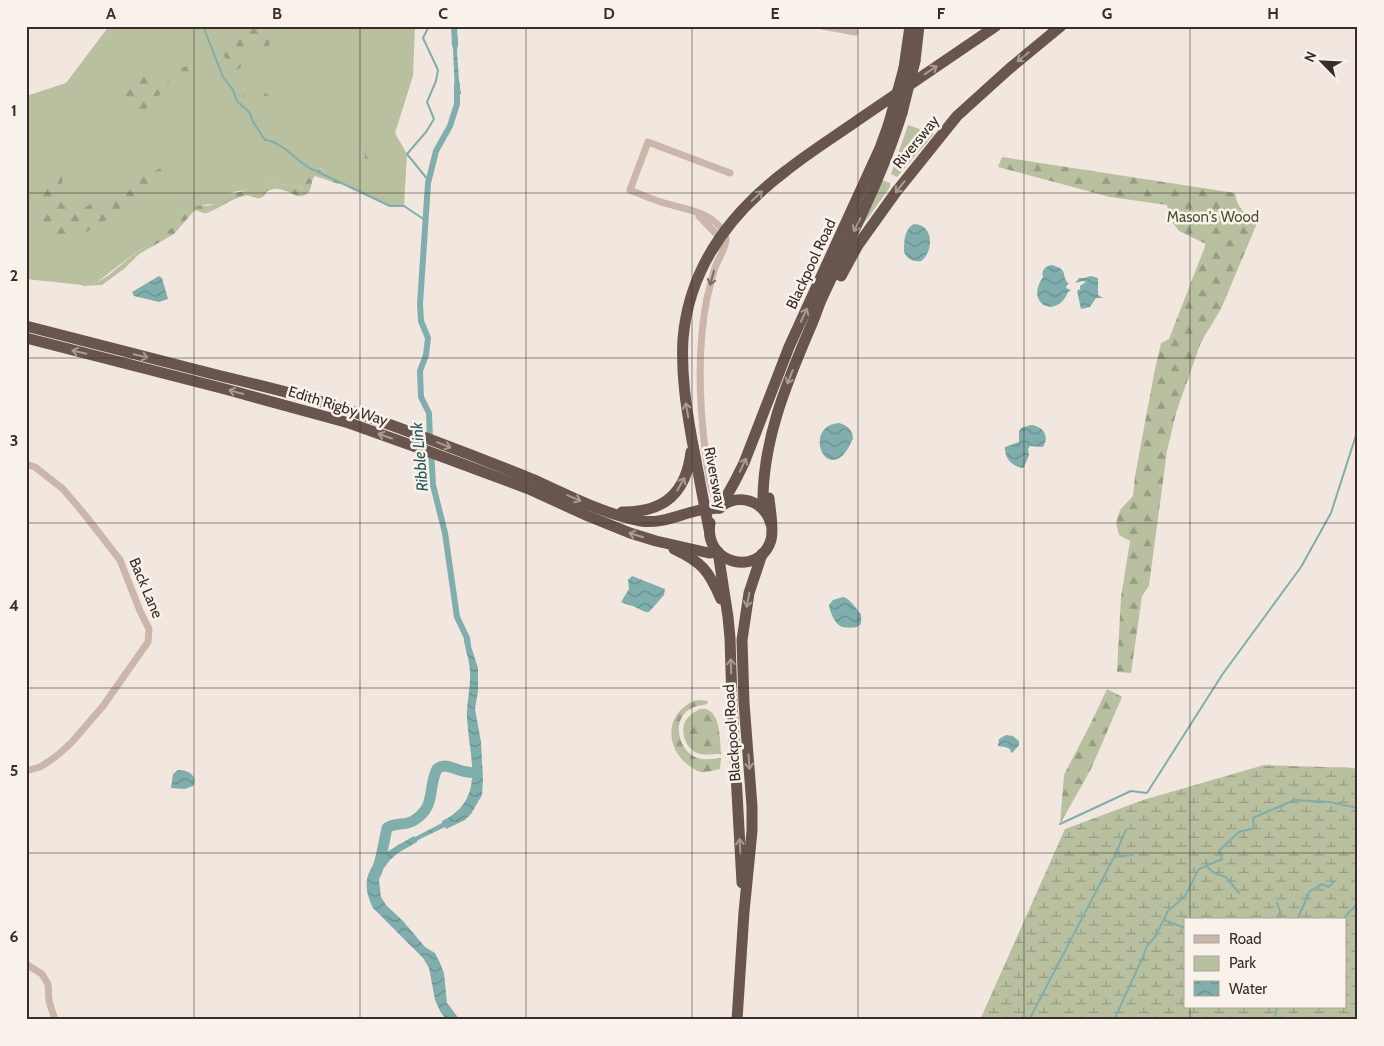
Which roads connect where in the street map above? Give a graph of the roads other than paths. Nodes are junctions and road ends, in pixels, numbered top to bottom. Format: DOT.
graph roads {
  1 [pos="822,26"];
  2 [pos="910,26"];
  3 [pos="919,26"];
  4 [pos="996,26"];
  5 [pos="1061,26"];
  6 [pos="855,32"];
  7 [pos="730,173"];
  8 [pos="722,235"];
  9 [pos="822,300"];
  10 [pos="26,326"];
  11 [pos="26,338"];
  12 [pos="772,434"];
  13 [pos="691,436"];
  14 [pos="26,464"];
  15 [pos="529,484"];
  16 [pos="712,492"];
  17 [pos="729,492"];
  18 [pos="719,508"];
  19 [pos="763,509"];
  20 [pos="705,510"];
  21 [pos="608,512"];
  22 [pos="771,524"];
  23 [pos="709,530"];
  24 [pos="656,541"];
  25 [pos="718,552"];
  26 [pos="762,554"];
  27 [pos="727,612"];
  28 [pos="26,771"];
  29 [pos="744,912"];
  30 [pos="26,964"];
  31 [pos="55,1020"];
  32 [pos="737,1020"];
  1 -- 6 [label="street"];
  17 -- 2 [label="highway, Blackpool Road, one-way, bridge"];
  3 -- 9 [label="highway, Blackpool Road, one-way, bridge"];
  8 -- 4 [label="highway, Riversway, one-way"];
  5 -- 9 [label="highway, Riversway, one-way"];
  7 -- 8 [label="street"];
  13 -- 8 [label="highway, Riversway, one-way"];
  8 -- 16 [label="street, Riversway, one-way"];
  9 -- 12 [label="highway, Blackpool Road, one-way"];
  10 -- 15 [label="highway, Edith Rigby Way, one-way"];
  15 -- 11 [label="highway, Edith Rigby Way, one-way"];
  12 -- 19 [label="highway, Blackpool Road"];
  12 -- 22 [label="highway"];
  13 -- 20 [label="highway, Riversway"];
  21 -- 13 [label="highway, one-way"];
  14 -- 28 [label="street, Back Lane"];
  15 -- 21 [label="highway, Edith Rigby Way, one-way"];
  24 -- 15 [label="highway, Edith Rigby Way, one-way"];
  16 -- 17 [label="street, Riversway"];
  16 -- 18 [label="street, Riversway"];
  17 -- 18 [label="highway, Blackpool Road"];
  18 -- 19 [label="highway"];
  18 -- 20 [label="highway, Edith Rigby Way"];
  18 -- 23 [label="highway"];
  19 -- 22 [label="highway"];
  20 -- 21 [label="highway, Edith Rigby Way"];
  20 -- 23 [label="highway, Riversway"];
  22 -- 26 [label="highway"];
  23 -- 25 [label="highway"];
  24 -- 25 [label="highway, Edith Rigby Way"];
  24 -- 27 [label="highway"];
  25 -- 26 [label="highway"];
  25 -- 27 [label="highway, Blackpool Road"];
  26 -- 29 [label="highway, Blackpool Road, one-way"];
  29 -- 27 [label="highway, Blackpool Road, one-way"];
  29 -- 32 [label="highway, Blackpool Road"];
  30 -- 31 [label="street"];
}
